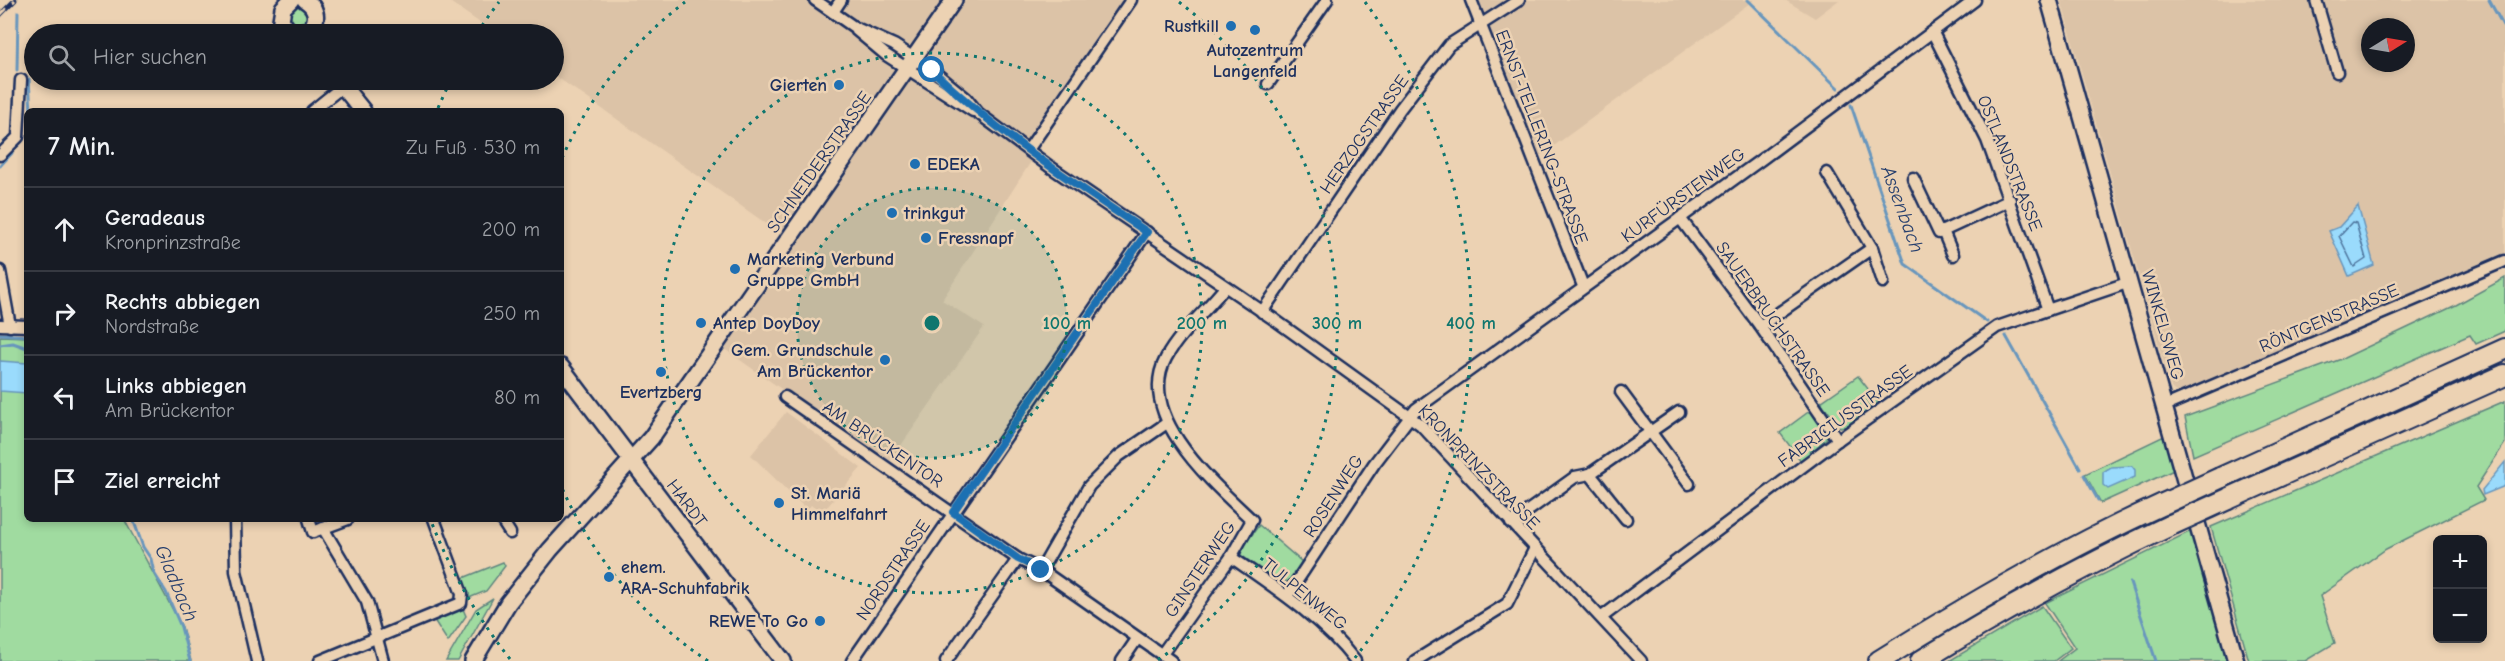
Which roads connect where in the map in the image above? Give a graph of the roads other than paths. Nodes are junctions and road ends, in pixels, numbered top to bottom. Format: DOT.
graph roads {
  1 [pos="814,0"];
  2 [pos="841,0"];
  3 [pos="954,0"];
  4 [pos="1131,0"];
  5 [pos="1327,0"];
  6 [pos="1471,0"];
  7 [pos="1519,0"];
  8 [pos="1975,0"];
  9 [pos="2049,0"];
  10 [pos="2316,0"];
  11 [pos="286,2"];
  12 [pos="311,2"];
  13 [pos="833,12"];
  14 [pos="284,24"];
  15 [pos="313,24"];
  16 [pos="1482,26"];
  17 [pos="1933,33"];
  18 [pos="911,64"];
  19 [pos="2337,72"];
  20 [pos="21,80"];
  21 [pos="1268,84"];
  22 [pos="334,90"];
  23 [pos="346,90"];
  24 [pos="315,108"];
  25 [pos="361,108"];
  26 [pos="1028,150"];
  27 [pos="0,155"];
  28 [pos="1827,173"];
  29 [pos="1913,178"];
  30 [pos="2010,200"];
  31 [pos="1680,218"];
  32 [pos="1942,231"];
  33 [pos="1147,232"];
  34 [pos="1872,248"];
  35 [pos="1953,255"];
  36 [pos="2505,261"];
  37 [pos="0,271"];
  38 [pos="1883,282"];
  39 [pos="2130,282"];
  40 [pos="1583,286"];
  41 [pos="1225,287"];
  42 [pos="2048,310"];
  43 [pos="1262,312"];
  44 [pos="5,325"];
  45 [pos="24,326"];
  46 [pos="1760,326"];
  47 [pos="2505,349"];
  48 [pos="564,371"];
  49 [pos="2505,375"];
  50 [pos="1621,392"];
  51 [pos="785,397"];
  52 [pos="2165,406"];
  53 [pos="1679,412"];
  54 [pos="1410,417"];
  55 [pos="1167,423"];
  56 [pos="1650,432"];
  57 [pos="1838,440"];
  58 [pos="632,462"];
  59 [pos="1590,474"];
  60 [pos="1689,484"];
  61 [pos="953,512"];
  62 [pos="1626,519"];
  63 [pos="235,522"];
  64 [pos="310,522"];
  65 [pos="435,522"];
  66 [pos="503,522"];
  67 [pos="1512,523"];
  68 [pos="329,524"];
  69 [pos="510,533"];
  70 [pos="1535,548"];
  71 [pos="1231,557"];
  72 [pos="1018,559"];
  73 [pos="1041,570"];
  74 [pos="1287,596"];
  75 [pos="1602,617"];
  76 [pos="378,639"];
  77 [pos="1137,639"];
  78 [pos="335,658"];
  79 [pos="1166,658"];
  80 [pos="257,661"];
  81 [pos="320,661"];
  82 [pos="383,661"];
  83 [pos="473,661"];
  84 [pos="783,661"];
  85 [pos="852,661"];
  86 [pos="946,661"];
  87 [pos="1122,661"];
  88 [pos="1355,661"];
  89 [pos="1415,661"];
  90 [pos="1641,661"];
  91 [pos="1879,661"];
  92 [pos="1921,661"];
  93 [pos="2236,661"];
  1 -- 13 [label="street, KRONPRINZSTRASSE"];
  2 -- 13 [label="street"];
  3 -- 18 [label="main road, SCHNEIDERSTRASSE"];
  4 -- 26 [label="street"];
  5 -- 21 [label="street"];
  6 -- 16 [label="street, ERNST-TELLERING-STRASSE"];
  7 -- 16 [label="street, HERZOGSTRASSE"];
  8 -- 17 [label="street, KURFÜRSTENWEG"];
  9 -- 39 [label="main road, WINKELSWEG"];
  10 -- 19 [label="street"];
  11 -- 14 [label="main road"];
  12 -- 15 [label="main road"];
  13 -- 18 [label="street, KRONPRINZSTRASSE"];
  16 -- 40 [label="street, ERNST-TELLERING-STRASSE"];
  16 -- 43 [label="street, HERZOGSTRASSE"];
  17 -- 30 [label="street, OSTLANDSTRASSE"];
  17 -- 31 [label="street, KURFÜRSTENWEG"];
  18 -- 26 [label="street, KRONPRINZSTRASSE"];
  18 -- 58 [label="main road, SCHNEIDERSTRASSE"];
  20 -- 27 [label="street"];
  22 -- 24 [label="street"];
  23 -- 25 [label="main road"];
  26 -- 33 [label="street, KRONPRINZSTRASSE"];
  28 -- 34 [label="street"];
  29 -- 32 [label="street"];
  30 -- 32 [label="street"];
  30 -- 42 [label="street, OSTLANDSTRASSE"];
  31 -- 40 [label="street, KURFÜRSTENWEG"];
  31 -- 46 [label="street, SAUERBRUCHSTRASSE"];
  32 -- 35 [label="street"];
  33 -- 41 [label="street, KRONPRINZSTRASSE"];
  33 -- 61 [label="street, NORDSTRASSE"];
  34 -- 38 [label="street"];
  34 -- 46 [label="street"];
  36 -- 52 [label="street, RÖNTGENSTRASSE"];
  37 -- 44 [label="street"];
  39 -- 42 [label="street, FABRICIUSSTRASSE"];
  39 -- 52 [label="main road, WINKELSWEG"];
  40 -- 54 [label="street, KURFÜRSTENWEG"];
  41 -- 43 [label="street, KRONPRINZSTRASSE"];
  41 -- 55 [label="street"];
  42 -- 57 [label="street, FABRICIUSSTRASSE"];
  43 -- 54 [label="street, KRONPRINZSTRASSE"];
  44 -- 45 [label="street"];
  46 -- 57 [label="street, SAUERBRUCHSTRASSE"];
  47 -- 91 [label="highway, bridge"];
  48 -- 58 [label="main road, HARDT"];
  49 -- 92 [label="highway, bridge"];
  50 -- 56 [label="street"];
  51 -- 61 [label="street, AM BRÜCKENTOR"];
  52 -- 93 [label="main road, WINKELSWEG"];
  53 -- 56 [label="street"];
  54 -- 67 [label="street, KRONPRINZSTRASSE"];
  54 -- 74 [label="street, ROSENWEG"];
  55 -- 71 [label="street, GINSTERWEG"];
  55 -- 73 [label="street"];
  56 -- 59 [label="street"];
  56 -- 60 [label="street"];
  57 -- 75 [label="street, FABRICIUSSTRASSE"];
  58 -- 83 [label="main road, SCHNEIDERSTRASSE"];
  58 -- 84 [label="main road, HARDT"];
  59 -- 62 [label="street"];
  59 -- 67 [label="street"];
  61 -- 72 [label="street, AM BRÜCKENTOR"];
  61 -- 85 [label="street, NORDSTRASSE"];
  63 -- 80 [label="street"];
  64 -- 68 [label="street"];
  65 -- 76 [label="street"];
  66 -- 69 [label="street"];
  67 -- 70 [label="street, KRONPRINZSTRASSE"];
  68 -- 76 [label="street"];
  70 -- 75 [label="street, KRONPRINZSTRASSE"];
  70 -- 89 [label="street"];
  71 -- 74 [label="street, TULPENWEG"];
  71 -- 79 [label="street, GINSTERWEG"];
  72 -- 73 [label="street, AM BRÜCKENTOR"];
  72 -- 86 [label="street"];
  73 -- 77 [label="street, AM BRÜCKENTOR"];
  74 -- 88 [label="street, TULPENWEG"];
  75 -- 90 [label="street, KRONPRINZSTRASSE"];
  76 -- 78 [label="street"];
  76 -- 82 [label="street"];
  77 -- 79 [label="street, AM BRÜCKENTOR"];
  77 -- 87 [label="street"];
  78 -- 81 [label="street"];
}
